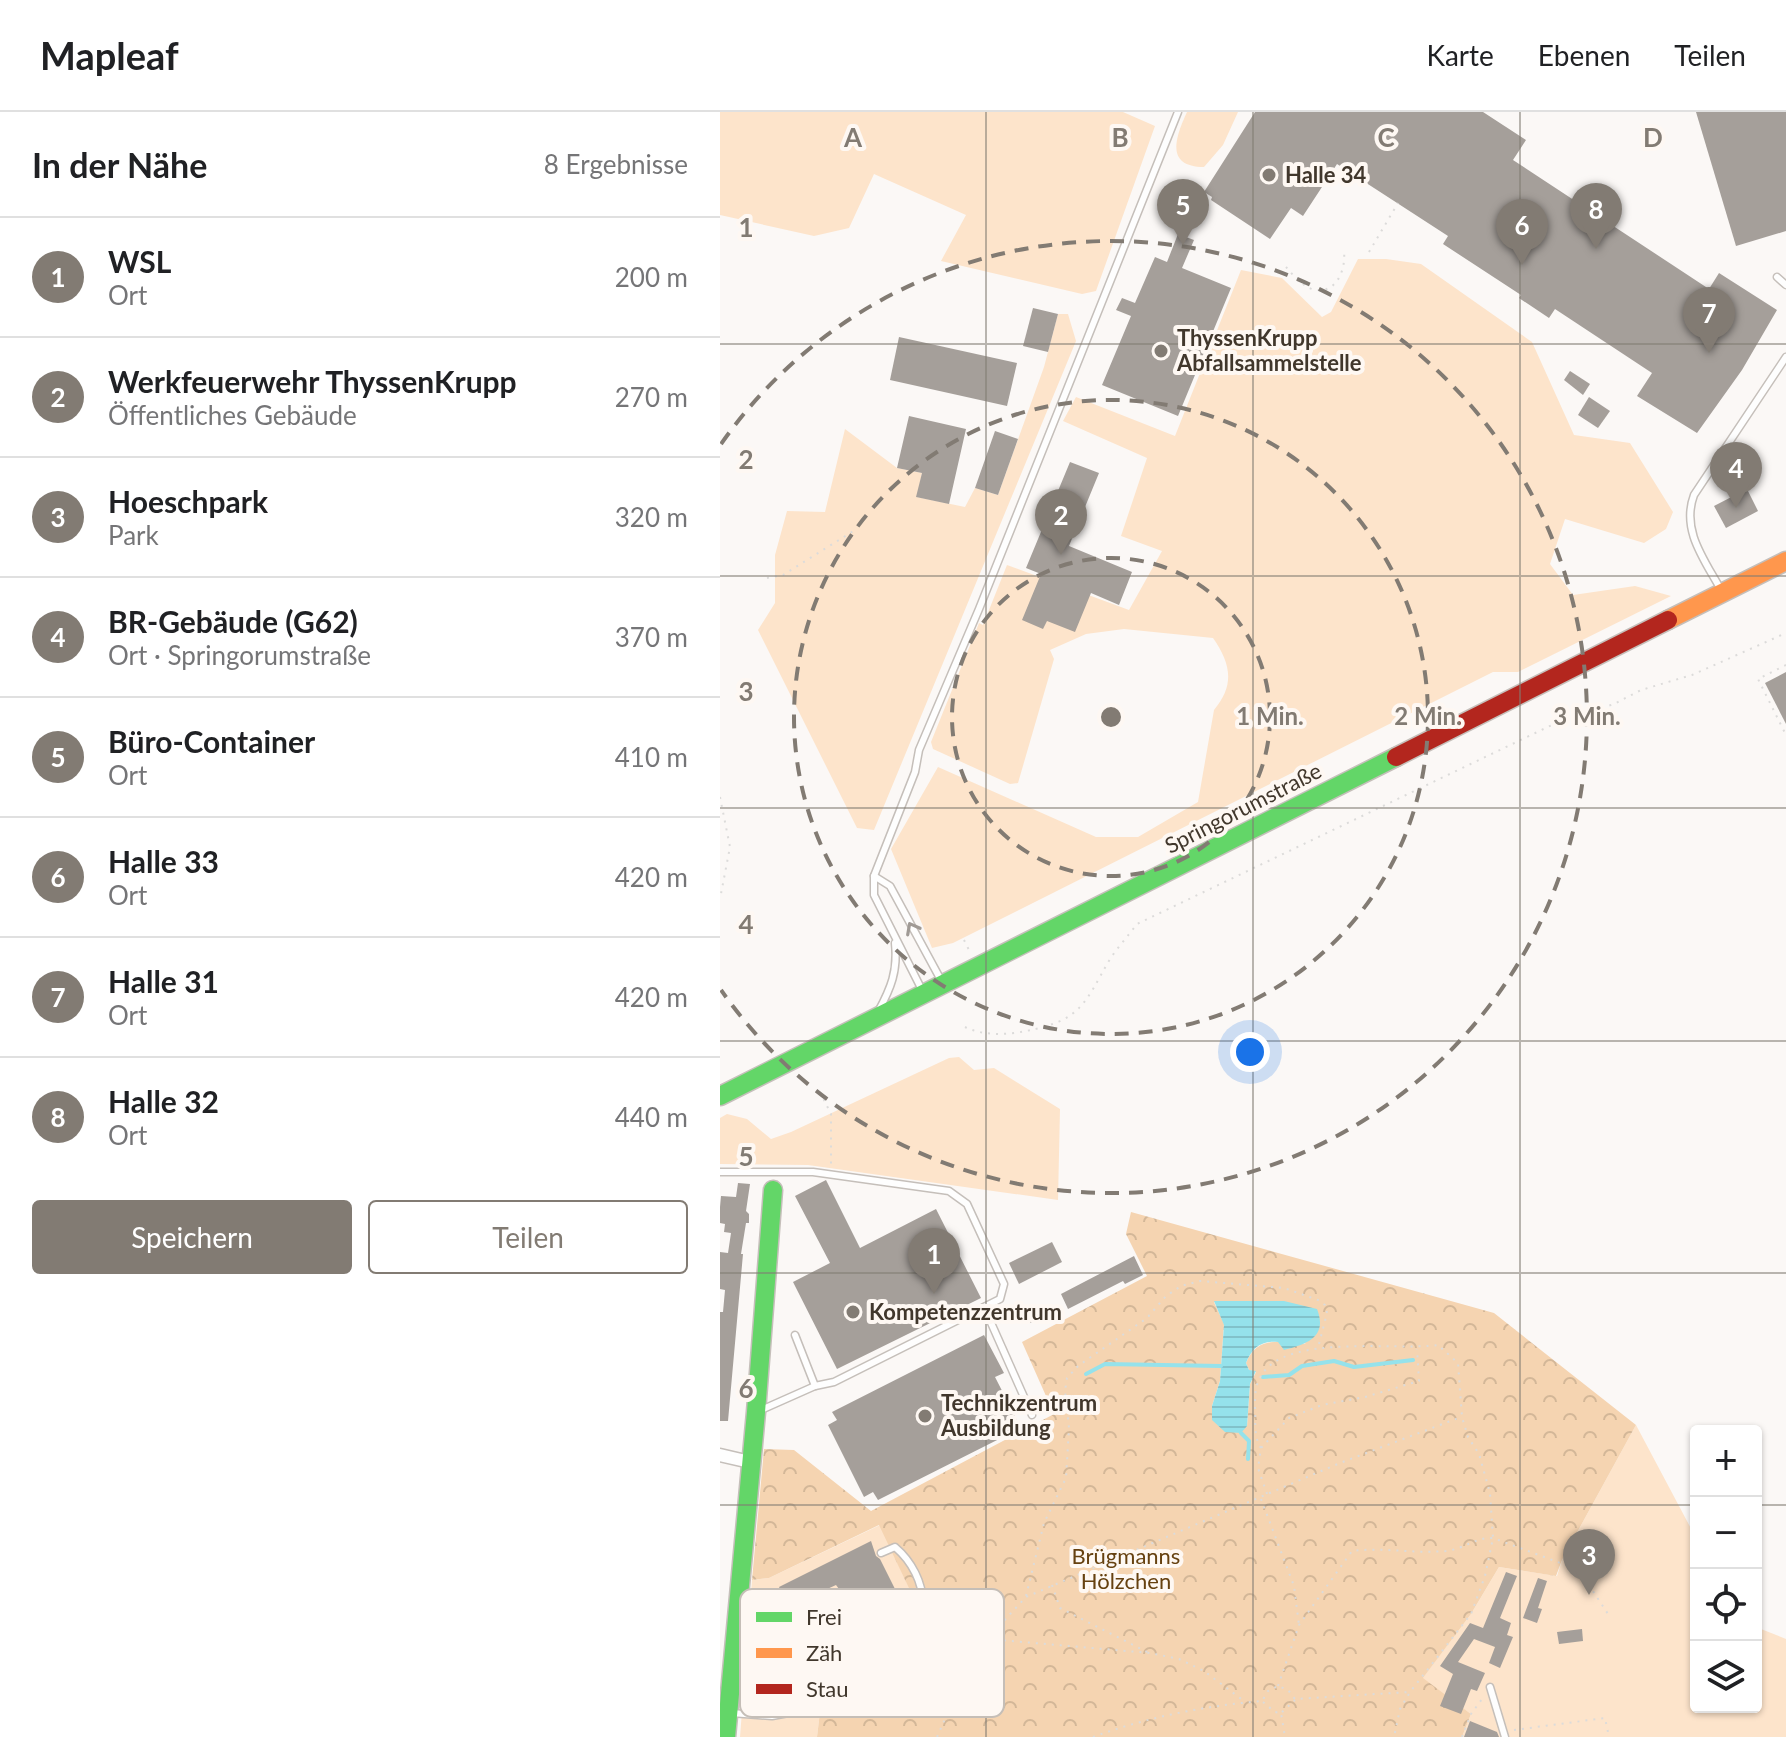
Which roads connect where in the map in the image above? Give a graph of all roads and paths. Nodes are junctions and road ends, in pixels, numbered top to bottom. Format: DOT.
graph roads {
  1 [pos="1178,112"];
  2 [pos="1398,203"];
  3 [pos="1344,251"];
  4 [pos="1369,252"];
  5 [pos="1286,267"];
  6 [pos="1777,277"];
  7 [pos="1786,285"];
  8 [pos="1786,357"];
  9 [pos="855,530"];
  10 [pos="1786,561"];
  11 [pos="767,578"];
  12 [pos="1722,593"];
  13 [pos="1786,633"];
  14 [pos="1786,665"];
  15 [pos="1786,735"];
  16 [pos="720,797"];
  17 [pos="874,876"];
  18 [pos="720,899"];
  19 [pos="895,936"];
  20 [pos="944,986"];
  21 [pos="924,995"];
  22 [pos="873,1020"];
  23 [pos="965,1027"];
  24 [pos="820,1092"];
  25 [pos="720,1096"];
  26 [pos="720,1172"];
  27 [pos="832,1174"];
  28 [pos="773,1190"];
  29 [pos="984,1307"];
  30 [pos="795,1335"];
  31 [pos="1318,1346"];
  32 [pos="1417,1348"];
  33 [pos="815,1386"];
  34 [pos="756,1412"];
  35 [pos="1032,1415"];
  36 [pos="1462,1417"];
  37 [pos="1261,1448"];
  38 [pos="720,1455"];
  39 [pos="750,1462"];
  40 [pos="1267,1494"];
  41 [pos="1260,1497"];
  42 [pos="1493,1538"];
  43 [pos="881,1553"];
  44 [pos="1571,1567"];
  45 [pos="1597,1568"];
  46 [pos="1052,1585"];
  47 [pos="922,1589"];
  48 [pos="1026,1597"];
  49 [pos="1610,1617"];
  50 [pos="1004,1621"];
  51 [pos="1299,1625"];
  52 [pos="1004,1640"];
  53 [pos="1150,1653"];
  54 [pos="1278,1686"];
  55 [pos="1490,1687"];
  56 [pos="1410,1692"];
  57 [pos="1295,1699"];
  58 [pos="1262,1701"];
  59 [pos="1246,1702"];
  60 [pos="727,1713"];
  61 [pos="1281,1713"];
  62 [pos="740,1714"];
  63 [pos="946,1717"];
  64 [pos="1504,1734"];
  65 [pos="726,1737"];
  66 [pos="937,1737"];
  67 [pos="1093,1737"];
  68 [pos="1285,1737"];
  69 [pos="1394,1737"];
  70 [pos="1462,1737"];
  71 [pos="1609,1737"];
  1 -- 17 [label="lane"];
  2 -- 4 [label="path"];
  3 -- 5 [label="path"];
  6 -- 7 [label="lane"];
  8 -- 12 [label="lane"];
  9 -- 11 [label="path"];
  10 -- 12 [label="street, Springorumstraße"];
  12 -- 20 [label="street, Springorumstraße"];
  13 -- 23 [label="path"];
  14 -- 15 [label="path"];
  16 -- 18 [label="path"];
  17 -- 19 [label="lane"];
  20 -- 17 [label="lane, one-way"];
  19 -- 21 [label="lane"];
  19 -- 22 [label="lane"];
  20 -- 21 [label="street, Springorumstraße"];
  21 -- 22 [label="street, Springorumstraße"];
  22 -- 25 [label="street, Springorumstraße"];
  24 -- 27 [label="path"];
  26 -- 27 [label="lane"];
  27 -- 29 [label="lane"];
  28 -- 34 [label="street"];
  29 -- 33 [label="lane"];
  29 -- 35 [label="lane"];
  30 -- 33 [label="lane"];
  31 -- 32 [label="path"];
  31 -- 37 [label="path"];
  31 -- 48 [label="path"];
  32 -- 36 [label="path"];
  32 -- 37 [label="path"];
  33 -- 34 [label="lane"];
  34 -- 39 [label="street"];
  36 -- 40 [label="path"];
  36 -- 42 [label="path"];
  37 -- 40 [label="path"];
  38 -- 39 [label="street"];
  39 -- 60 [label="street"];
  40 -- 41 [label="path"];
  41 -- 46 [label="path"];
  41 -- 51 [label="path"];
  42 -- 44 [label="path"];
  42 -- 51 [label="path"];
  42 -- 56 [label="path"];
  43 -- 47 [label="lane"];
  44 -- 45 [label="path"];
  44 -- 49 [label="path"];
  46 -- 48 [label="path"];
  46 -- 53 [label="path"];
  48 -- 50 [label="path"];
  51 -- 54 [label="path"];
  52 -- 53 [label="path"];
  53 -- 59 [label="path"];
  54 -- 57 [label="path"];
  54 -- 58 [label="path"];
  55 -- 64 [label="lane"];
  55 -- 70 [label="path"];
  56 -- 57 [label="path"];
  56 -- 69 [label="path"];
  57 -- 61 [label="path"];
  58 -- 59 [label="path"];
  58 -- 61 [label="path"];
  59 -- 67 [label="path"];
  60 -- 62 [label="lane"];
  60 -- 65 [label="street"];
  61 -- 68 [label="path"];
  63 -- 66 [label="path"];
  64 -- 71 [label="path"];
}
